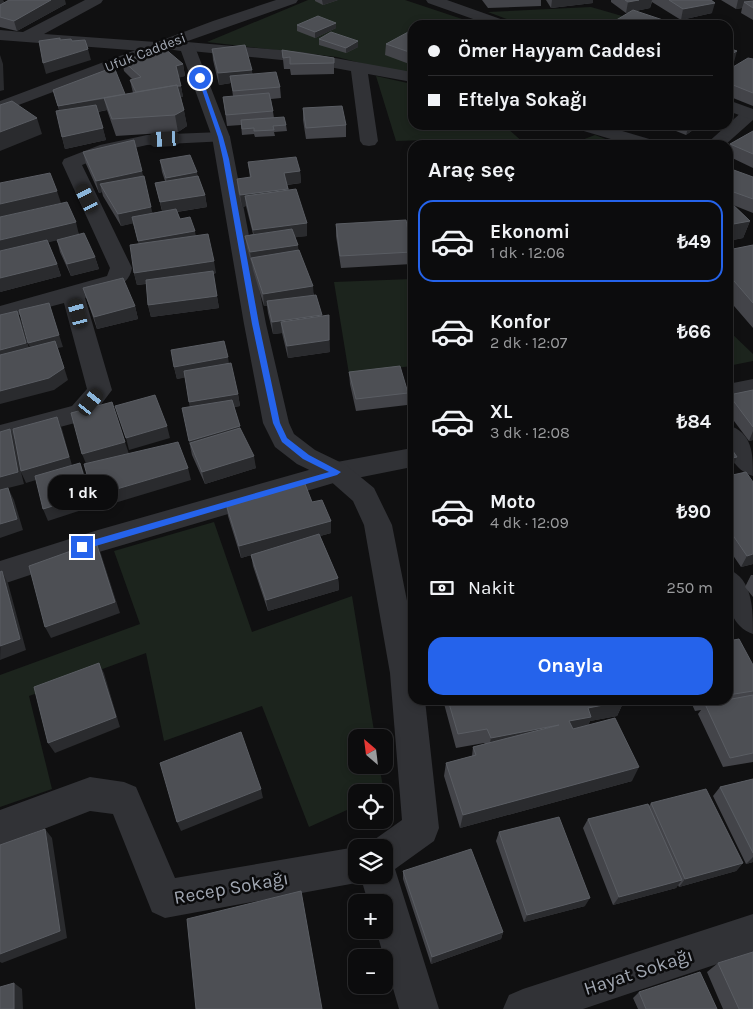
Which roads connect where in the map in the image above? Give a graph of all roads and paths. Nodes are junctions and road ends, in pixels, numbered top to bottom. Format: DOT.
graph roads {
  1 [pos="96,0"];
  2 [pos="291,0"];
  3 [pos="433,0"];
  4 [pos="490,20"];
  5 [pos="0,35"];
  6 [pos="26,37"];
  7 [pos="169,46"];
  8 [pos="359,68"];
  9 [pos="408,76"];
  10 [pos="0,107"];
  11 [pos="733,108"];
  12 [pos="752,115"];
  13 [pos="600,130"];
  14 [pos="733,130"];
  15 [pos="733,130"];
  16 [pos="220,137"];
  17 [pos="633,140"];
  18 [pos="720,140"];
  19 [pos="369,141"];
  20 [pos="73,294"];
  21 [pos="0,313"];
  22 [pos="753,387"];
  23 [pos="733,391"];
  24 [pos="0,434"];
  25 [pos="733,440"];
  26 [pos="408,459"];
  27 [pos="753,466"];
  28 [pos="337,472"];
  29 [pos="0,573"];
  30 [pos="733,589"];
  31 [pos="753,621"];
  32 [pos="408,694"];
  33 [pos="409,705"];
  34 [pos="0,828"];
  35 [pos="393,848"];
  36 [pos="348,865"];
  37 [pos="382,884"];
  38 [pos="753,933"];
  39 [pos="420,1009"];
  40 [pos="523,1009"];
  1 -- 6 [label="street"];
  2 -- 7 [label="street, Ufuk Caddesi"];
  3 -- 4 [label="street"];
  5 -- 6 [label="street"];
  6 -- 7 [label="street"];
  7 -- 8 [label="street"];
  7 -- 10 [label="street, Ufuk Caddesi"];
  7 -- 16 [label="street"];
  8 -- 9 [label="street"];
  8 -- 19 [label="street"];
  11 -- 12 [label="street"];
  12 -- 15 [label="street"];
  13 -- 17 [label="street"];
  14 -- 18 [label="street"];
  16 -- 20 [label="street"];
  16 -- 28 [label="street"];
  20 -- 21 [label="street"];
  20 -- 24 [label="street"];
  22 -- 23 [label="street"];
  25 -- 27 [label="street"];
  26 -- 28 [label="street"];
  28 -- 29 [label="street"];
  28 -- 32 [label="street"];
  30 -- 31 [label="street"];
  33 -- 35 [label="street"];
  34 -- 36 [label="street, Recep Sokağı"];
  37 -- 39 [label="street"];
  38 -- 40 [label="street, Hayat Sokağı"];
}
